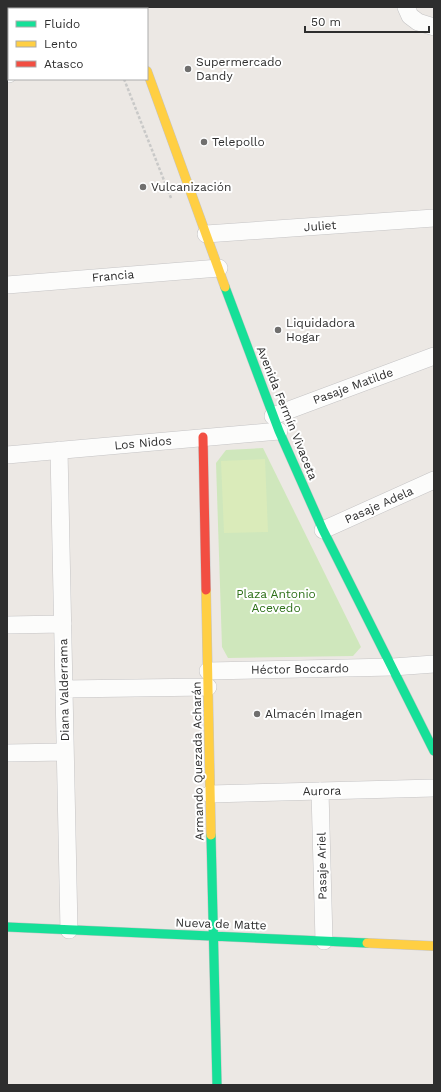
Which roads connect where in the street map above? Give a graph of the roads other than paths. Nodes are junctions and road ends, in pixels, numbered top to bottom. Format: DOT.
graph roads {
  1 [pos="406,7"];
  2 [pos="434,27"];
  3 [pos="148,75"];
  4 [pos="434,218"];
  5 [pos="206,234"];
  6 [pos="219,268"];
  7 [pos="7,285"];
  8 [pos="434,356"];
  9 [pos="276,424"];
  10 [pos="203,437"];
  11 [pos="59,450"];
  12 [pos="7,455"];
  13 [pos="434,480"];
  14 [pos="323,530"];
  15 [pos="62,624"];
  16 [pos="7,625"];
  17 [pos="434,664"];
  18 [pos="393,667"];
  19 [pos="208,679"];
  20 [pos="64,689"];
  21 [pos="434,751"];
  22 [pos="65,752"];
  23 [pos="7,753"];
  24 [pos="434,788"];
  25 [pos="320,791"];
  26 [pos="210,794"];
  27 [pos="7,927"];
  28 [pos="69,930"];
  29 [pos="213,936"];
  30 [pos="324,941"];
  31 [pos="434,946"];
  32 [pos="218,1085"];
  1 -- 2 [label="street"];
  3 -- 5 [label="street, Avenida Fermín Vivaceta"];
  4 -- 5 [label="street, Juliet"];
  5 -- 6 [label="street, Avenida Fermín Vivaceta"];
  6 -- 7 [label="street, Francia"];
  6 -- 9 [label="street, Avenida Fermín Vivaceta"];
  8 -- 9 [label="street, Pasaje Matilde"];
  9 -- 10 [label="street, Los Nidos"];
  9 -- 14 [label="street, Avenida Fermín Vivaceta"];
  10 -- 11 [label="street, Los Nidos"];
  10 -- 19 [label="street, Armando Quezada Acharán"];
  11 -- 12 [label="street, Los Nidos"];
  11 -- 15 [label="street, Diana Valderrama"];
  13 -- 14 [label="street, Pasaje Adela"];
  14 -- 18 [label="street, Avenida Fermín Vivaceta"];
  15 -- 16 [label="street"];
  15 -- 20 [label="street, Diana Valderrama"];
  17 -- 18 [label="street, Héctor Boccardo"];
  18 -- 19 [label="street, Héctor Boccardo"];
  18 -- 21 [label="street, Avenida Fermín Vivaceta"];
  19 -- 20 [label="street, Héctor Boccardo"];
  19 -- 26 [label="street, Armando Quezada Acharán"];
  20 -- 22 [label="street, Diana Valderrama"];
  22 -- 23 [label="street"];
  22 -- 28 [label="street, Diana Valderrama"];
  24 -- 25 [label="street, Aurora"];
  25 -- 26 [label="street, Aurora"];
  25 -- 30 [label="street, Pasaje Ariel"];
  26 -- 29 [label="street, Armando Quezada Acharán"];
  27 -- 28 [label="street, Nueva de Matte"];
  28 -- 29 [label="street, Nueva de Matte"];
  29 -- 30 [label="street, Nueva de Matte"];
  29 -- 32 [label="street, Armando Quezada Acharán"];
  30 -- 31 [label="street, Nueva de Matte"];
}
